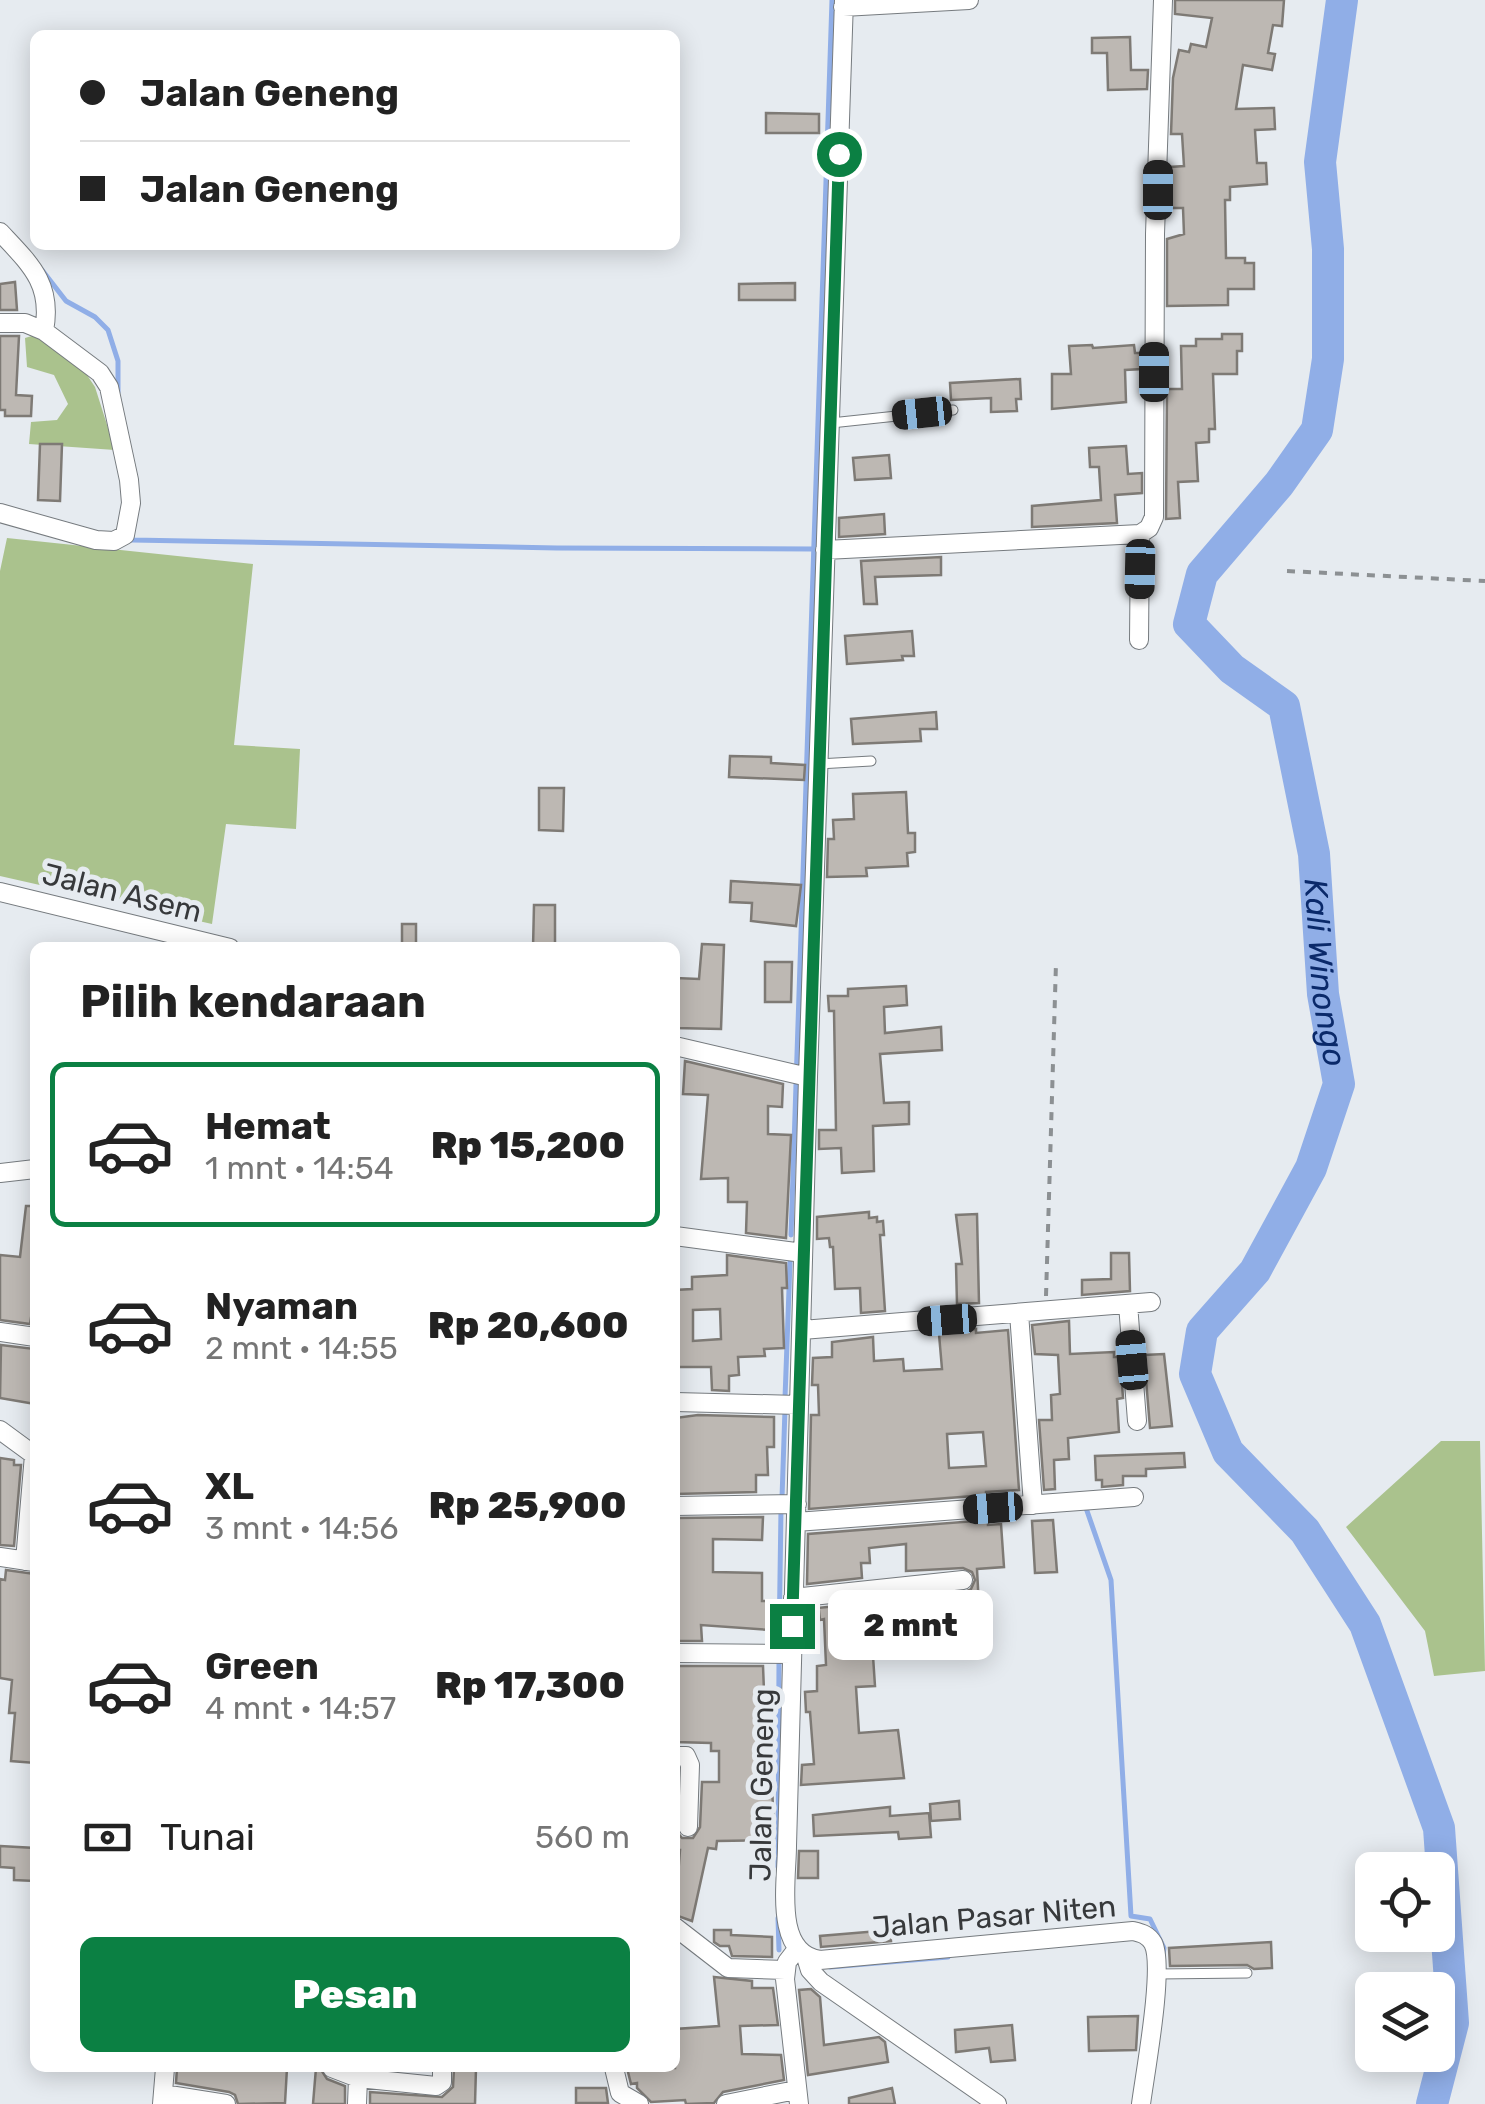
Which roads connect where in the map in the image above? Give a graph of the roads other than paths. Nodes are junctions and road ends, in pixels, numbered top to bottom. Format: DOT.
graph roads {
  1 [pos="970,0"];
  2 [pos="1163,0"];
  3 [pos="843,4"];
  4 [pos="0,232"];
  5 [pos="0,323"];
  6 [pos="44,330"];
  7 [pos="953,410"];
  8 [pos="830,423"];
  9 [pos="0,512"];
  10 [pos="1140,534"];
  11 [pos="826,550"];
  12 [pos="1138,640"];
  13 [pos="870,761"];
  14 [pos="818,764"];
  15 [pos="0,892"];
  16 [pos="205,942"];
  17 [pos="680,1047"];
  18 [pos="808,1077"];
  19 [pos="30,1169"];
  20 [pos="0,1172"];
  21 [pos="680,1237"];
  22 [pos="803,1253"];
  23 [pos="1151,1302"];
  24 [pos="1128,1304"];
  25 [pos="1019,1313"];
  26 [pos="802,1330"];
  27 [pos="0,1332"];
  28 [pos="30,1336"];
  29 [pos="680,1402"];
  30 [pos="788,1405"];
  31 [pos="1137,1421"];
  32 [pos="0,1430"];
  33 [pos="30,1451"];
  34 [pos="1134,1497"];
  35 [pos="1033,1505"];
  36 [pos="680,1506"];
  37 [pos="788,1508"];
  38 [pos="0,1557"];
  39 [pos="30,1561"];
  40 [pos="963,1580"];
  41 [pos="793,1598"];
  42 [pos="680,1652"];
  43 [pos="792,1654"];
  44 [pos="680,1756"];
  45 [pos="688,1827"];
  46 [pos="680,1931"];
  47 [pos="802,1953"];
  48 [pos="785,1970"];
  49 [pos="1246,1973"];
  50 [pos="1162,1974"];
  51 [pos="165,2072"];
  52 [pos="342,2072"];
  53 [pos="442,2072"];
  54 [pos="615,2072"];
  55 [pos="358,2078"];
  56 [pos="798,2097"];
  57 [pos="162,2099"];
  58 [pos="226,2104"];
  59 [pos="357,2104"];
  60 [pos="639,2104"];
  61 [pos="726,2104"];
  62 [pos="997,2104"];
  63 [pos="1142,2104"];
  1 -- 3 [label="street"];
  2 -- 10 [label="street"];
  3 -- 8 [label="street, Jalan Geneng"];
  4 -- 6 [label="street"];
  5 -- 6 [label="street"];
  6 -- 9 [label="street"];
  7 -- 8 [label="lane"];
  8 -- 11 [label="street, Jalan Geneng"];
  10 -- 11 [label="street"];
  10 -- 12 [label="street"];
  11 -- 14 [label="street, Jalan Geneng"];
  13 -- 14 [label="lane"];
  14 -- 18 [label="street, Jalan Geneng"];
  15 -- 16 [label="street, Jalan Asem"];
  17 -- 18 [label="street"];
  18 -- 22 [label="street, Jalan Geneng"];
  19 -- 20 [label="street"];
  21 -- 22 [label="street"];
  22 -- 26 [label="street, Jalan Geneng"];
  23 -- 24 [label="street"];
  24 -- 25 [label="street"];
  24 -- 31 [label="street"];
  25 -- 26 [label="street"];
  25 -- 35 [label="street"];
  26 -- 30 [label="street, Jalan Geneng"];
  27 -- 28 [label="street"];
  29 -- 30 [label="street"];
  30 -- 37 [label="street, Jalan Geneng"];
  32 -- 33 [label="street"];
  34 -- 35 [label="street"];
  35 -- 37 [label="street"];
  36 -- 37 [label="street"];
  37 -- 41 [label="street, Jalan Geneng"];
  38 -- 39 [label="street"];
  40 -- 41 [label="street"];
  41 -- 43 [label="street, Jalan Geneng"];
  42 -- 43 [label="street"];
  43 -- 47 [label="street, Jalan Geneng"];
  44 -- 45 [label="street"];
  46 -- 48 [label="street"];
  47 -- 48 [label="street"];
  47 -- 50 [label="street, Jalan Pasar Niten"];
  47 -- 62 [label="street"];
  48 -- 56 [label="street"];
  49 -- 50 [label="lane"];
  50 -- 63 [label="street, Jalan Pasar Niten"];
  51 -- 57 [label="street"];
  52 -- 55 [label="street"];
  53 -- 55 [label="street"];
  54 -- 60 [label="street"];
  55 -- 59 [label="street"];
  56 -- 61 [label="street"];
  57 -- 58 [label="street"];
}
